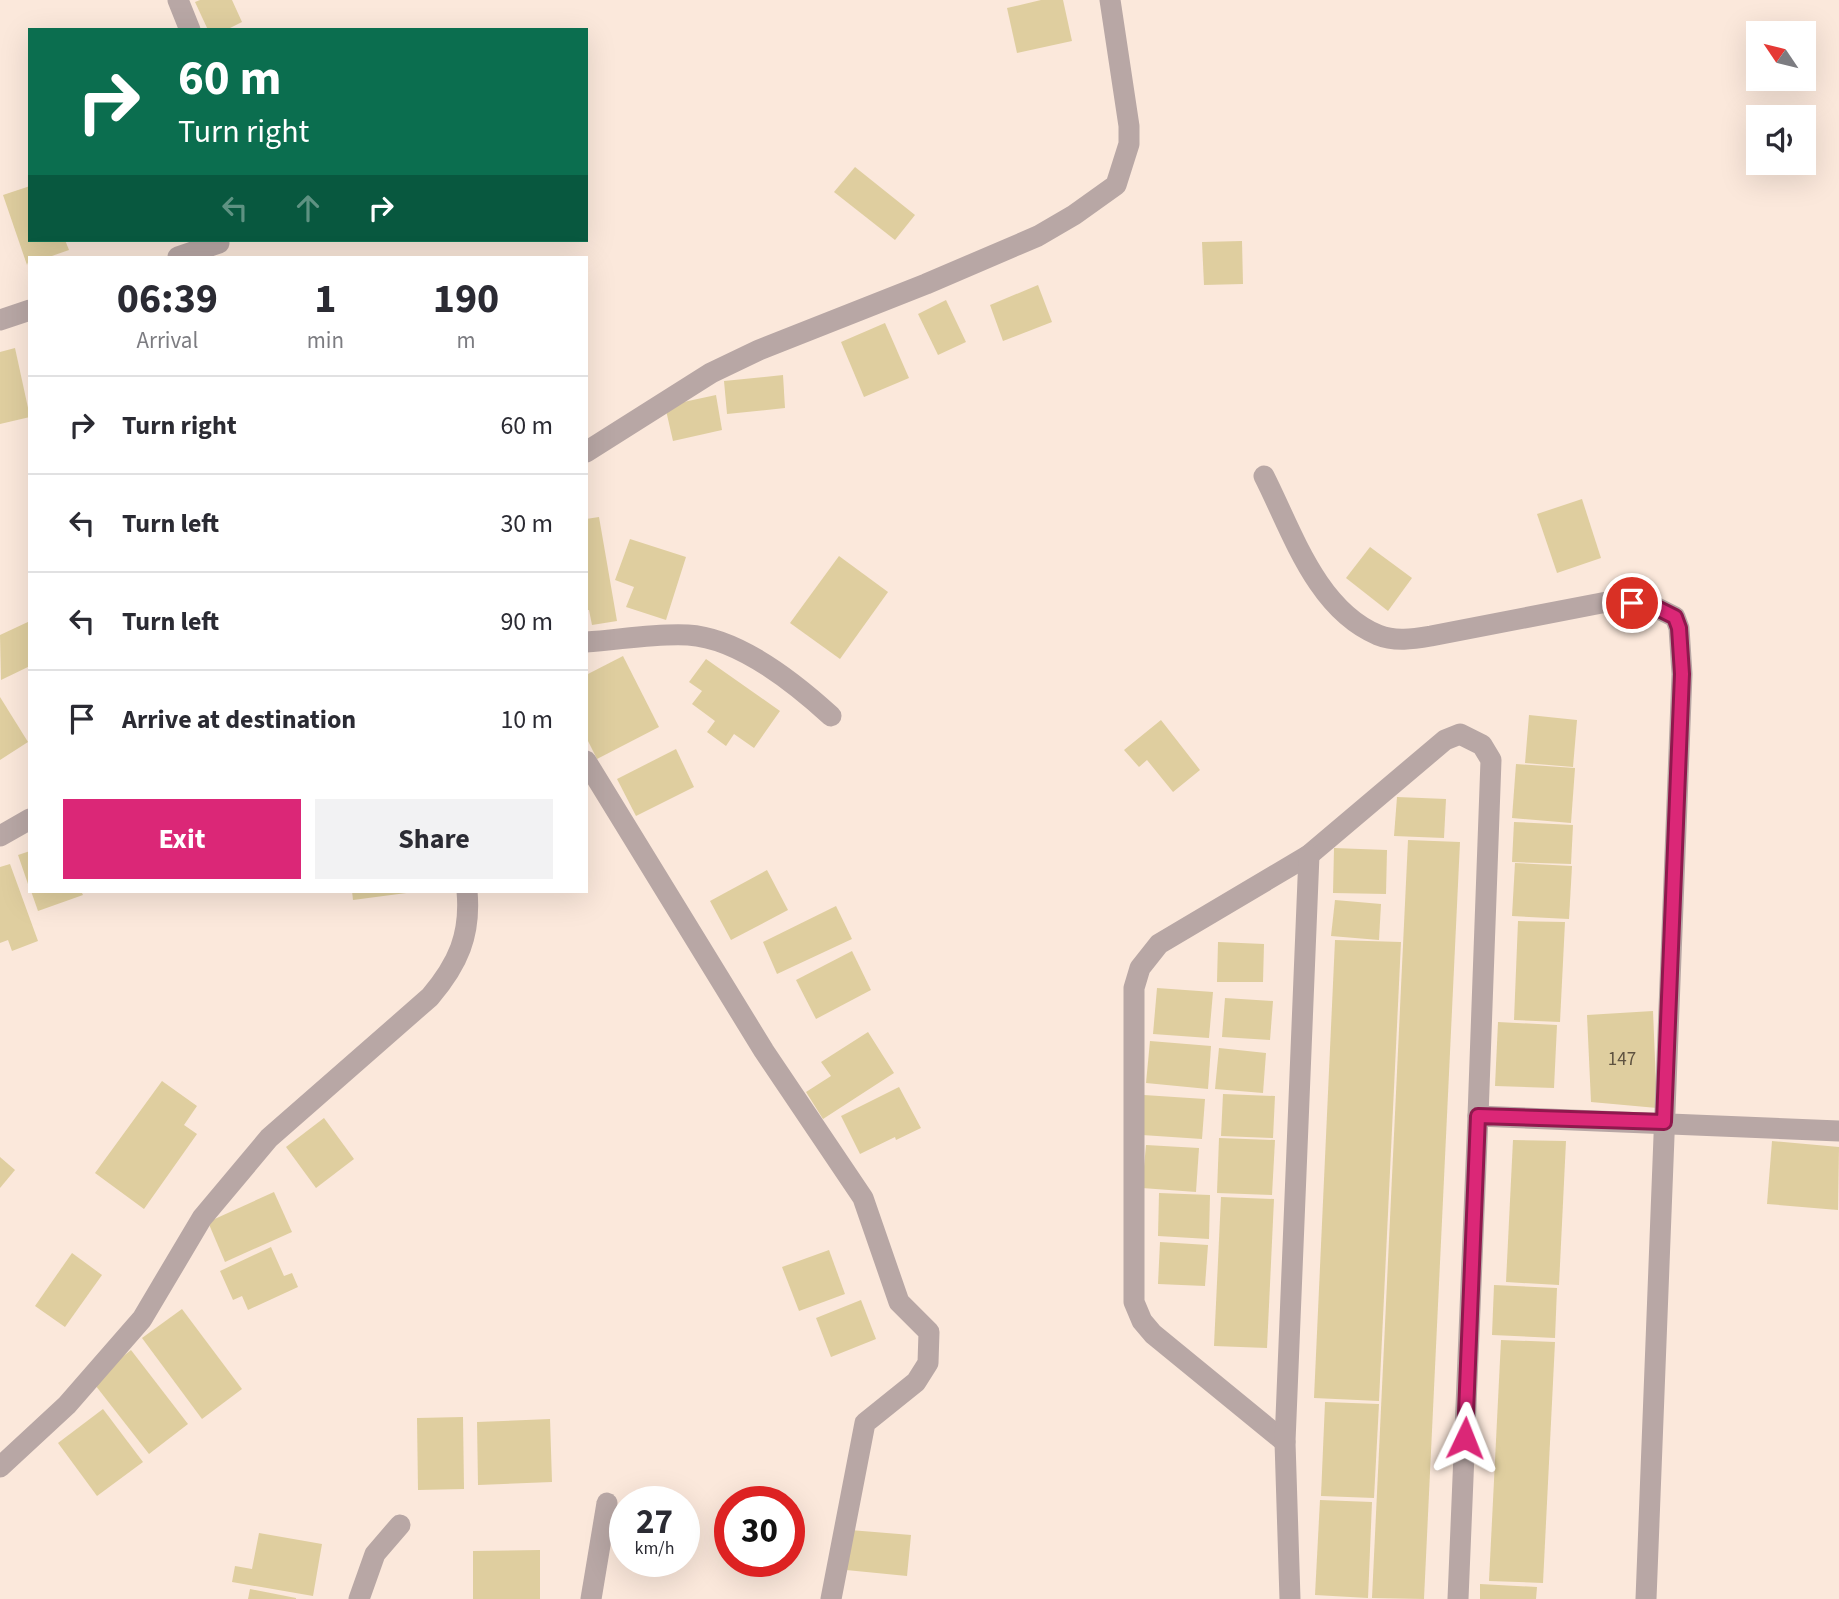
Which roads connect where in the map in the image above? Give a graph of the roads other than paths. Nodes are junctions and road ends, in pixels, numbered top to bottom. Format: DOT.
graph roads {
  1 [pos="178,0"];
  2 [pos="1110,0"];
  3 [pos="189,28"];
  4 [pos="219,247"];
  5 [pos="182,256"];
  6 [pos="28,311"];
  7 [pos="0,320"];
  8 [pos="588,451"];
  9 [pos="1264,476"];
  10 [pos="588,642"];
  11 [pos="831,716"];
  12 [pos="588,764"];
  13 [pos="28,820"];
  14 [pos="0,836"];
  15 [pos="1308,855"];
  16 [pos="467,893"];
  17 [pos="1478,1116"];
  18 [pos="1664,1122"];
  19 [pos="1839,1131"];
  20 [pos="1285,1442"];
  21 [pos="0,1466"];
  22 [pos="607,1503"];
  23 [pos="400,1525"];
  24 [pos="359,1599"];
  25 [pos="591,1599"];
  26 [pos="831,1599"];
  27 [pos="1290,1599"];
  28 [pos="1458,1599"];
  29 [pos="1646,1599"];
  1 -- 3 [label="street"];
  2 -- 8 [label="street"];
  4 -- 5 [label="street"];
  6 -- 7 [label="street"];
  9 -- 18 [label="street"];
  10 -- 11 [label="street"];
  12 -- 26 [label="street"];
  13 -- 14 [label="street"];
  15 -- 17 [label="street"];
  15 -- 20 [label="street"];
  15 -- 20 [label="street"];
  16 -- 21 [label="street"];
  17 -- 18 [label="street"];
  17 -- 28 [label="street"];
  18 -- 19 [label="street"];
  18 -- 29 [label="street"];
  20 -- 27 [label="street"];
  22 -- 25 [label="street"];
  23 -- 24 [label="street"];
}
